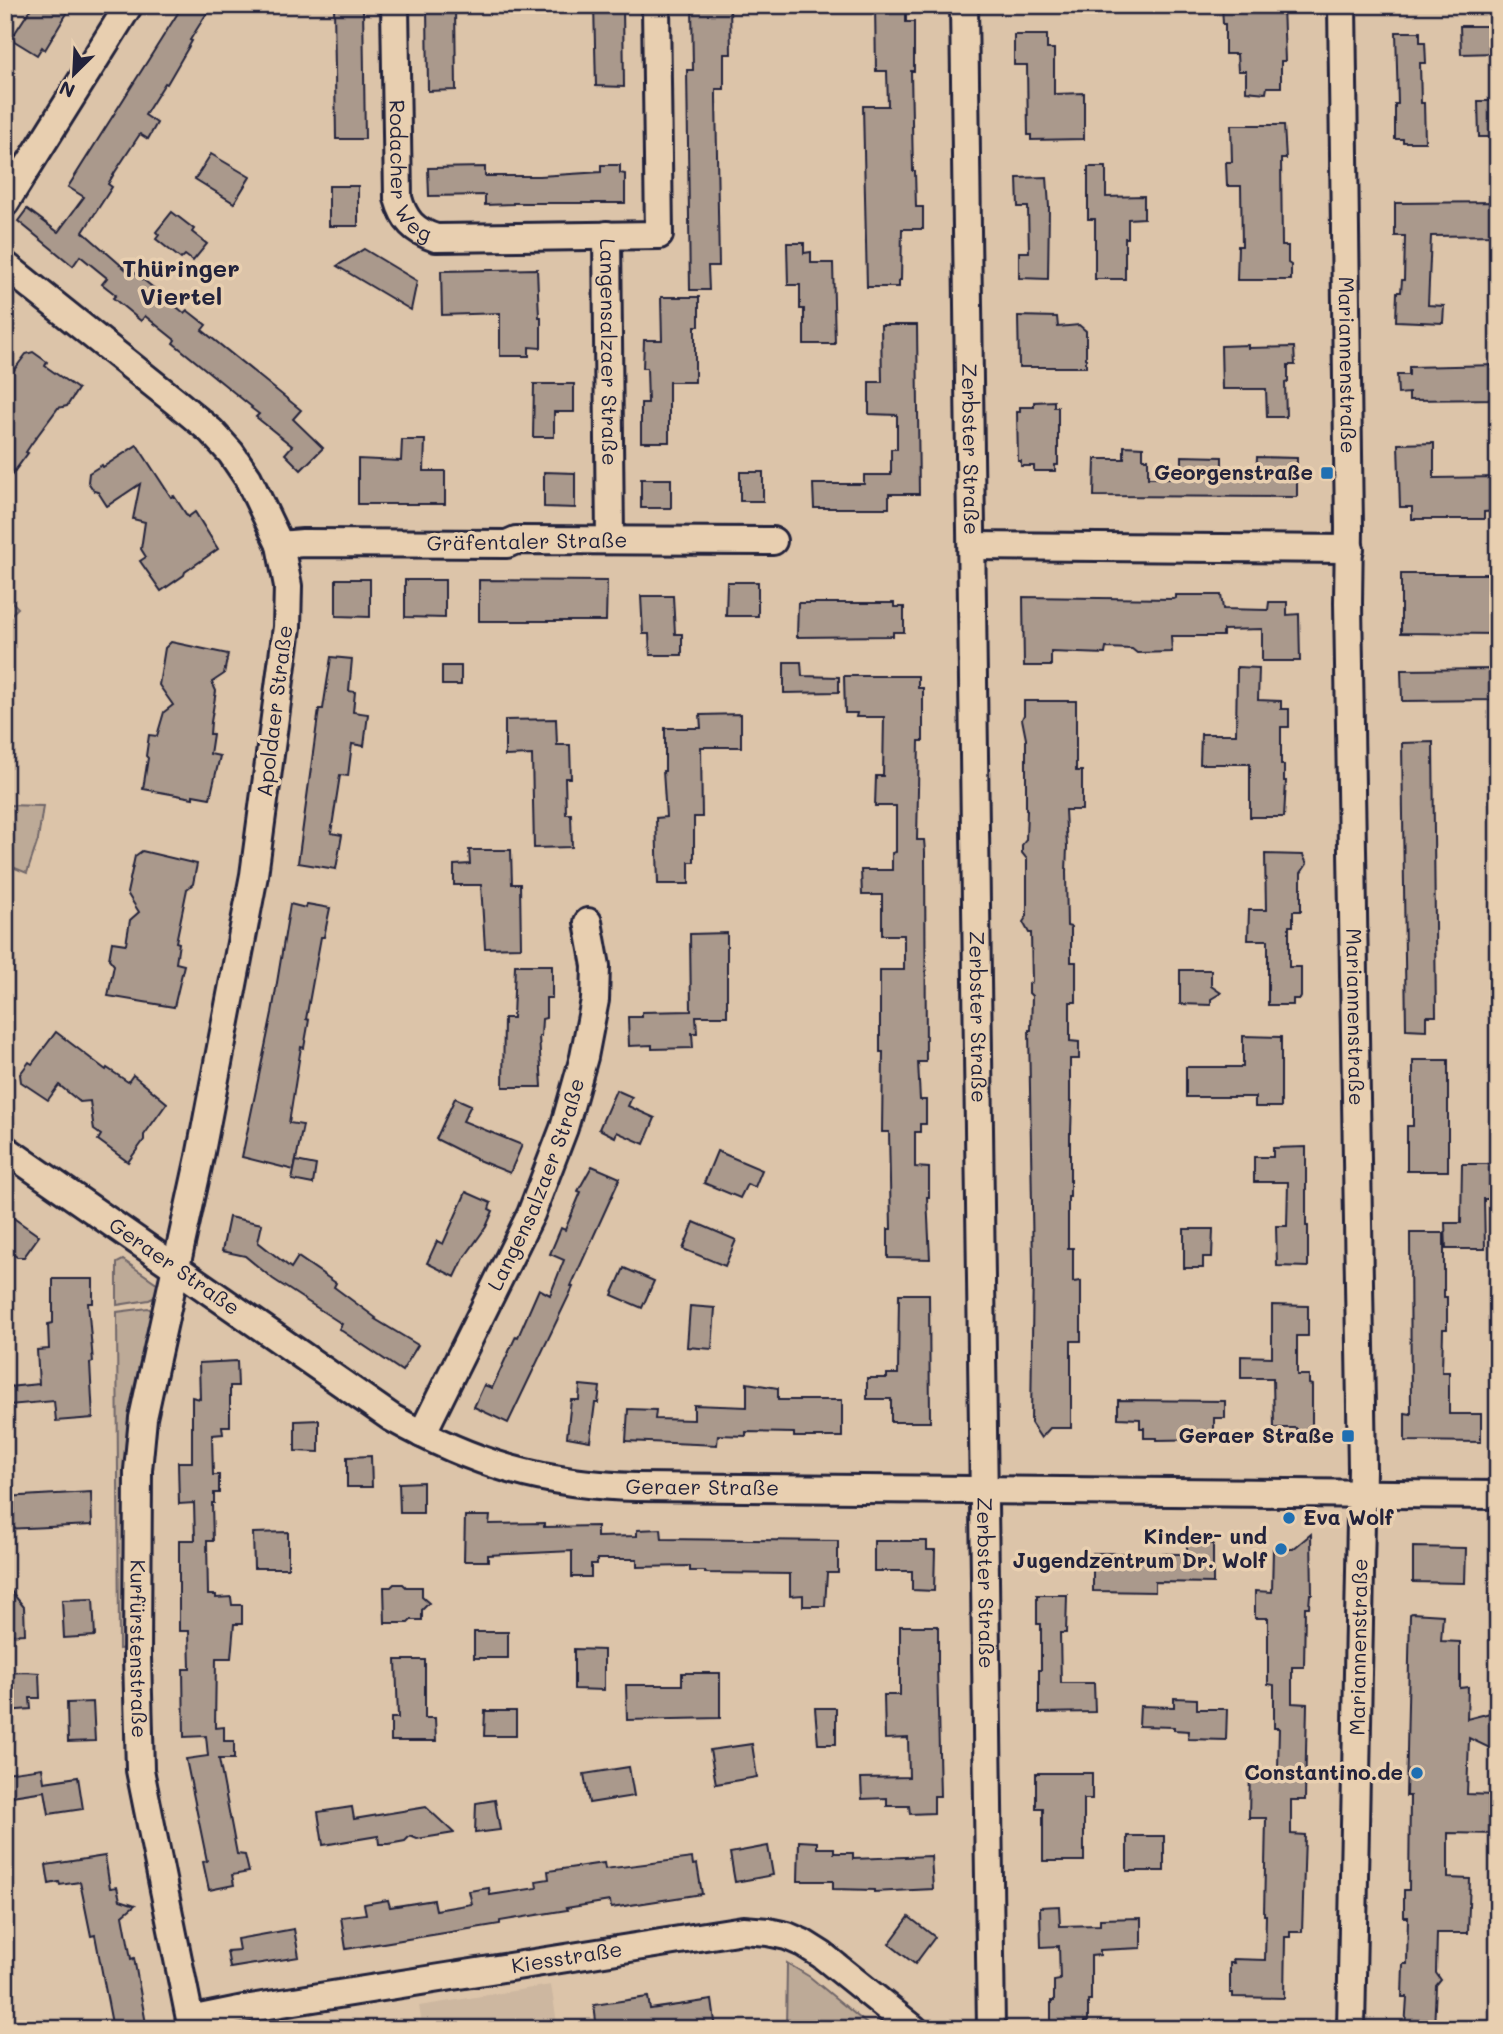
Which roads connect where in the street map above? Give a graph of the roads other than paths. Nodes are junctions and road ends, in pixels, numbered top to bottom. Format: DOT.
graph roads {
  1 [pos="129,5"];
  2 [pos="395,5"];
  3 [pos="656,5"];
  4 [pos="964,5"];
  5 [pos="1342,5"];
  6 [pos="5,203"];
  7 [pos="607,235"];
  8 [pos="5,265"];
  9 [pos="610,540"];
  10 [pos="774,541"];
  11 [pos="280,545"];
  12 [pos="972,546"];
  13 [pos="1350,549"];
  14 [pos="588,922"];
  15 [pos="5,1149"];
  16 [pos="176,1267"];
  17 [pos="422,1434"];
  18 [pos="983,1490"];
  19 [pos="1362,1494"];
  20 [pos="1498,1495"];
  21 [pos="191,2024"];
  22 [pos="914,2029"];
  23 [pos="992,2029"];
  24 [pos="1351,2029"];
  1 -- 6 [label="street"];
  2 -- 7 [label="street, Rodacher Weg"];
  3 -- 7 [label="street, Langensalzaer Straße"];
  4 -- 12 [label="street, Zerbster Straße"];
  5 -- 13 [label="street, Mariannenstraße"];
  7 -- 9 [label="street, Langensalzaer Straße"];
  8 -- 11 [label="street, Apoldaer Straße"];
  9 -- 10 [label="street, Gräfentaler Straße"];
  9 -- 11 [label="street, Gräfentaler Straße"];
  11 -- 16 [label="street, Apoldaer Straße"];
  12 -- 13 [label="street"];
  12 -- 18 [label="street, Zerbster Straße"];
  13 -- 19 [label="street, Mariannenstraße"];
  14 -- 17 [label="street, Langensalzaer Straße"];
  15 -- 16 [label="street, Geraer Straße"];
  16 -- 17 [label="street, Geraer Straße"];
  16 -- 21 [label="street, Kurfürstenstraße"];
  17 -- 18 [label="street, Geraer Straße"];
  18 -- 19 [label="street, Geraer Straße"];
  18 -- 23 [label="street, Zerbster Straße"];
  19 -- 20 [label="street, Geraer Straße"];
  19 -- 24 [label="street, Mariannenstraße"];
  21 -- 22 [label="street, Kiesstraße"];
}
